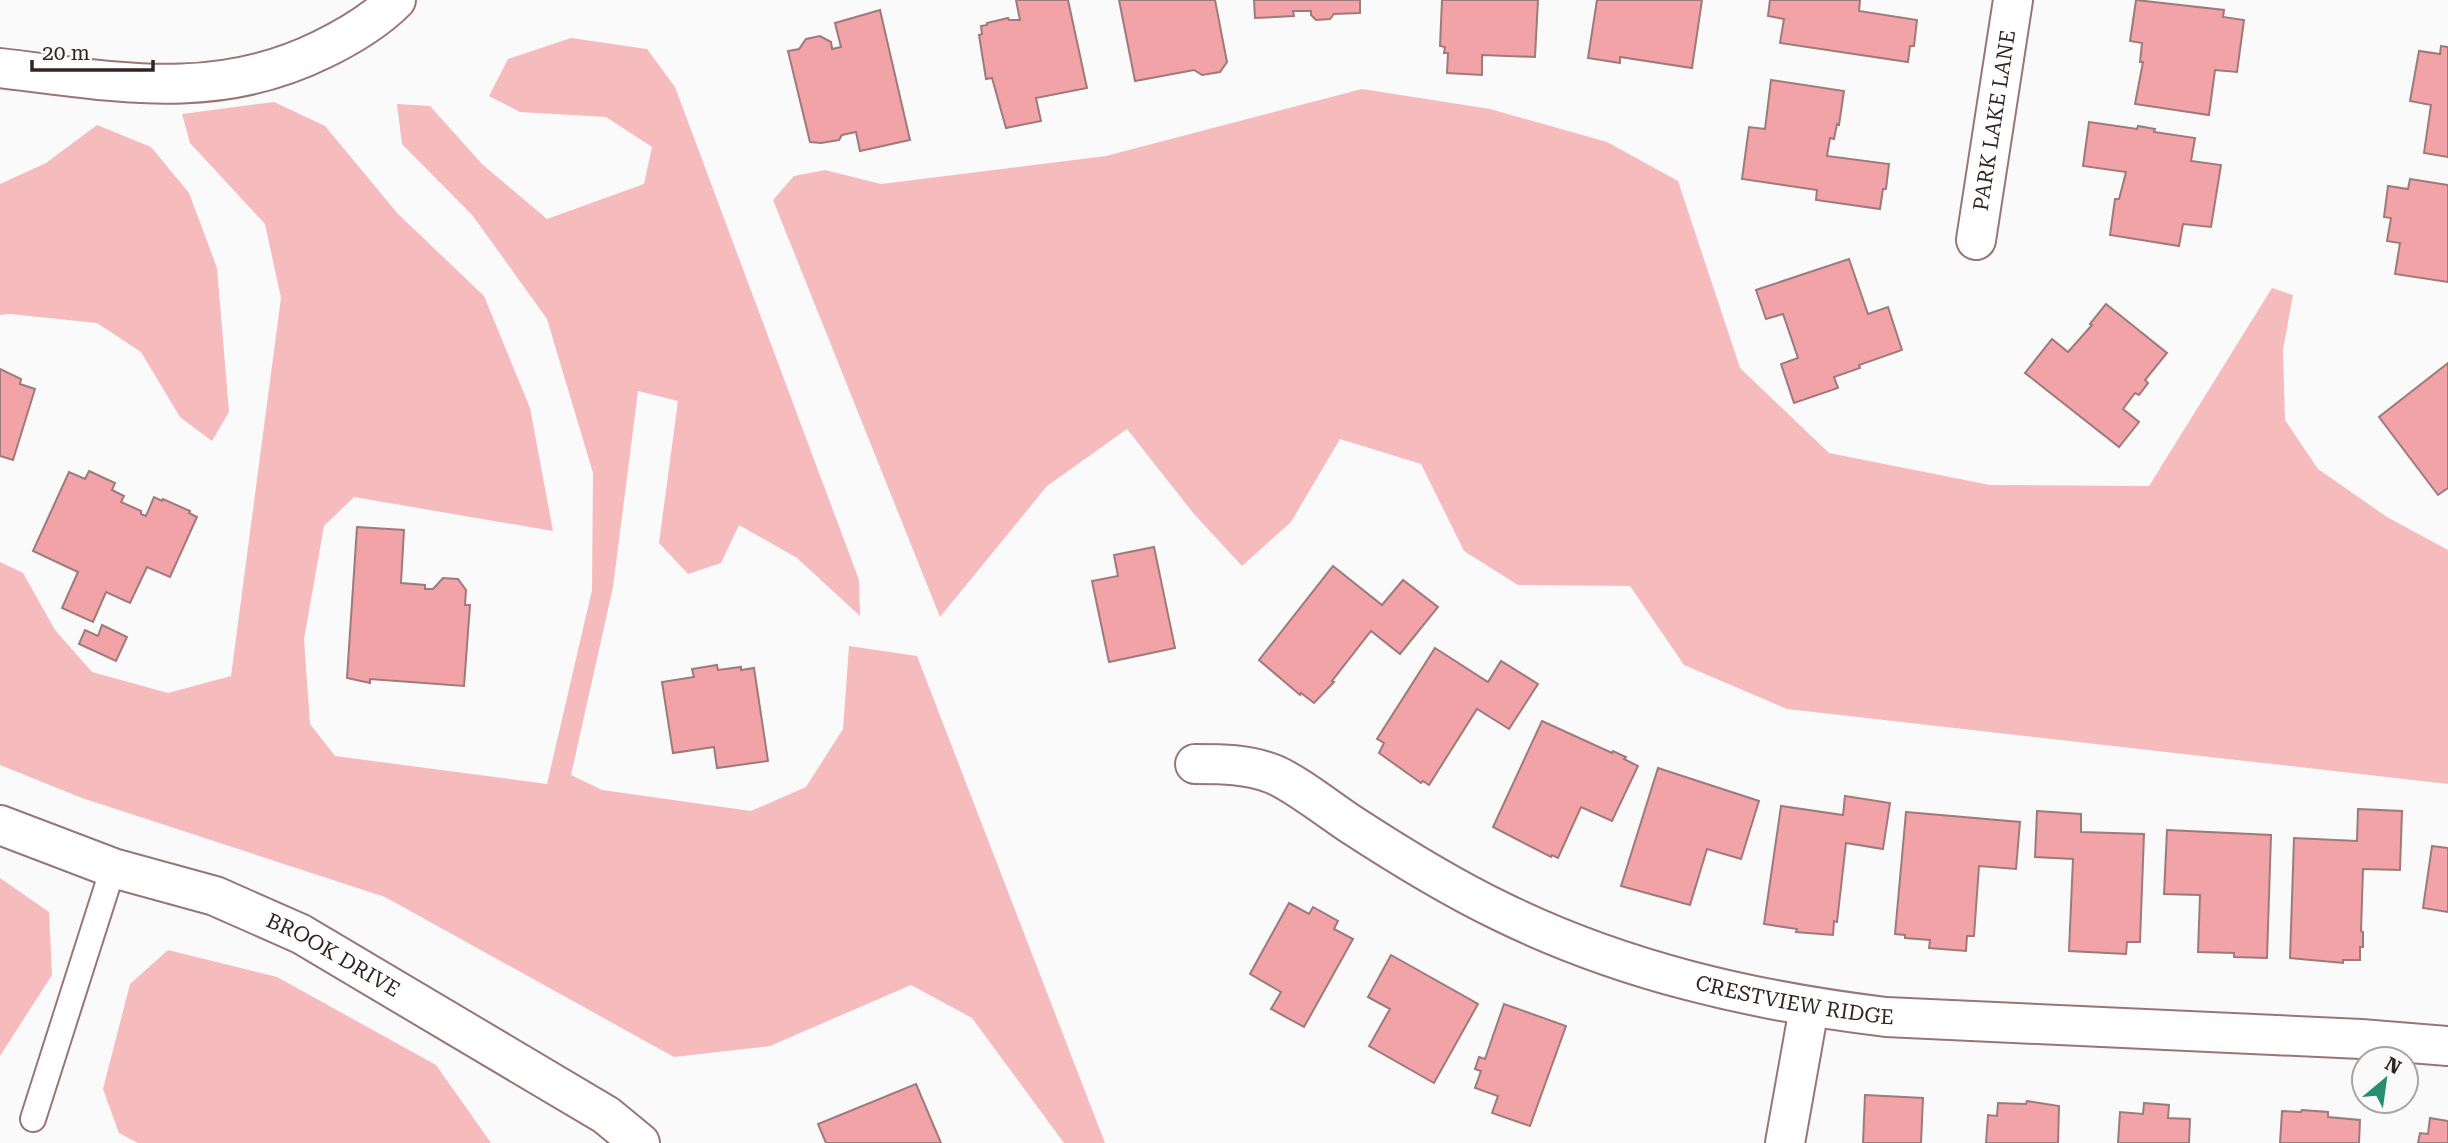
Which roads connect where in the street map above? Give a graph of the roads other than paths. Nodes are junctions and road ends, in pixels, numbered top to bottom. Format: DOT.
graph roads {
  1 [pos="397,0"];
  2 [pos="2013,0"];
  3 [pos="0,68"];
  4 [pos="1976,240"];
  5 [pos="1195,764"];
  6 [pos="0,825"];
  7 [pos="113,868"];
  8 [pos="1809,1008"];
  9 [pos="2448,1046"];
  10 [pos="33,1119"];
  11 [pos="640,1143"];
  12 [pos="1786,1143"];
  1 -- 3 [label="street"];
  2 -- 4 [label="street, PARK LAKE LANE"];
  5 -- 8 [label="street, CRESTVIEW RIDGE"];
  6 -- 7 [label="street, BROOK DRIVE"];
  7 -- 10 [label="lane"];
  7 -- 11 [label="street, BROOK DRIVE"];
  8 -- 9 [label="street, CRESTVIEW RIDGE"];
  8 -- 12 [label="street"];
}
